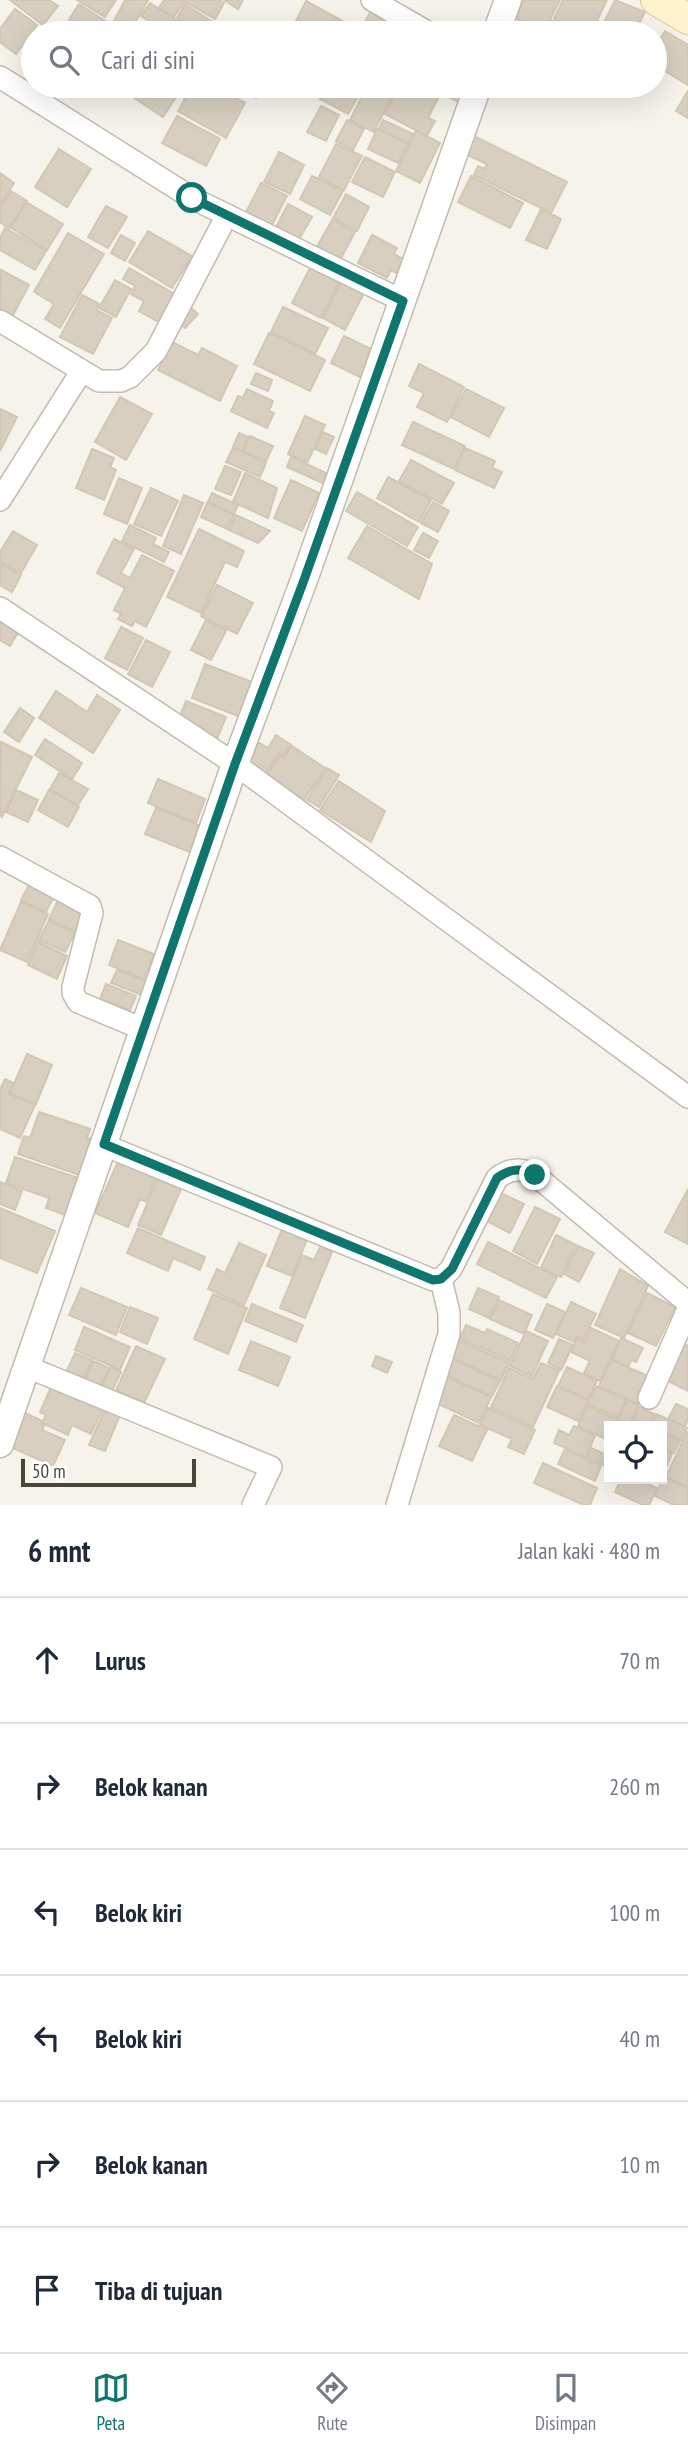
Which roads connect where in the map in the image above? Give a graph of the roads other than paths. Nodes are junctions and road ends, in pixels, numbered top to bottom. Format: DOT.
graph roads {
  1 [pos="372,0"];
  2 [pos="508,0"];
  3 [pos="656,0"];
  4 [pos="688,19"];
  5 [pos="408,21"];
  6 [pos="500,21"];
  7 [pos="0,77"];
  8 [pos="21,90"];
  9 [pos="33,98"];
  10 [pos="474,98"];
  11 [pos="228,215"];
  12 [pos="403,301"];
  13 [pos="0,321"];
  14 [pos="81,372"];
  15 [pos="0,500"];
  16 [pos="0,608"];
  17 [pos="235,764"];
  18 [pos="0,857"];
  19 [pos="145,1030"];
  20 [pos="688,1097"];
  21 [pos="104,1144"];
  22 [pos="441,1279"];
  23 [pos="688,1303"];
  24 [pos="688,1309"];
  25 [pos="25,1366"];
  26 [pos="649,1398"];
  27 [pos="0,1444"];
  28 [pos="253,1505"];
  29 [pos="397,1505"];
  1 -- 5 [label="street"];
  2 -- 6 [label="street"];
  3 -- 4 [label="main road"];
  7 -- 8 [label="street"];
  9 -- 11 [label="street"];
  10 -- 12 [label="street"];
  11 -- 12 [label="street"];
  11 -- 14 [label="street"];
  12 -- 17 [label="street"];
  13 -- 14 [label="street"];
  14 -- 15 [label="street"];
  16 -- 17 [label="street"];
  17 -- 19 [label="street"];
  17 -- 20 [label="street"];
  18 -- 19 [label="street"];
  19 -- 21 [label="street"];
  21 -- 22 [label="street"];
  21 -- 25 [label="street"];
  22 -- 23 [label="street"];
  22 -- 29 [label="street"];
  24 -- 26 [label="street"];
  25 -- 27 [label="street"];
  25 -- 28 [label="street"];
}
